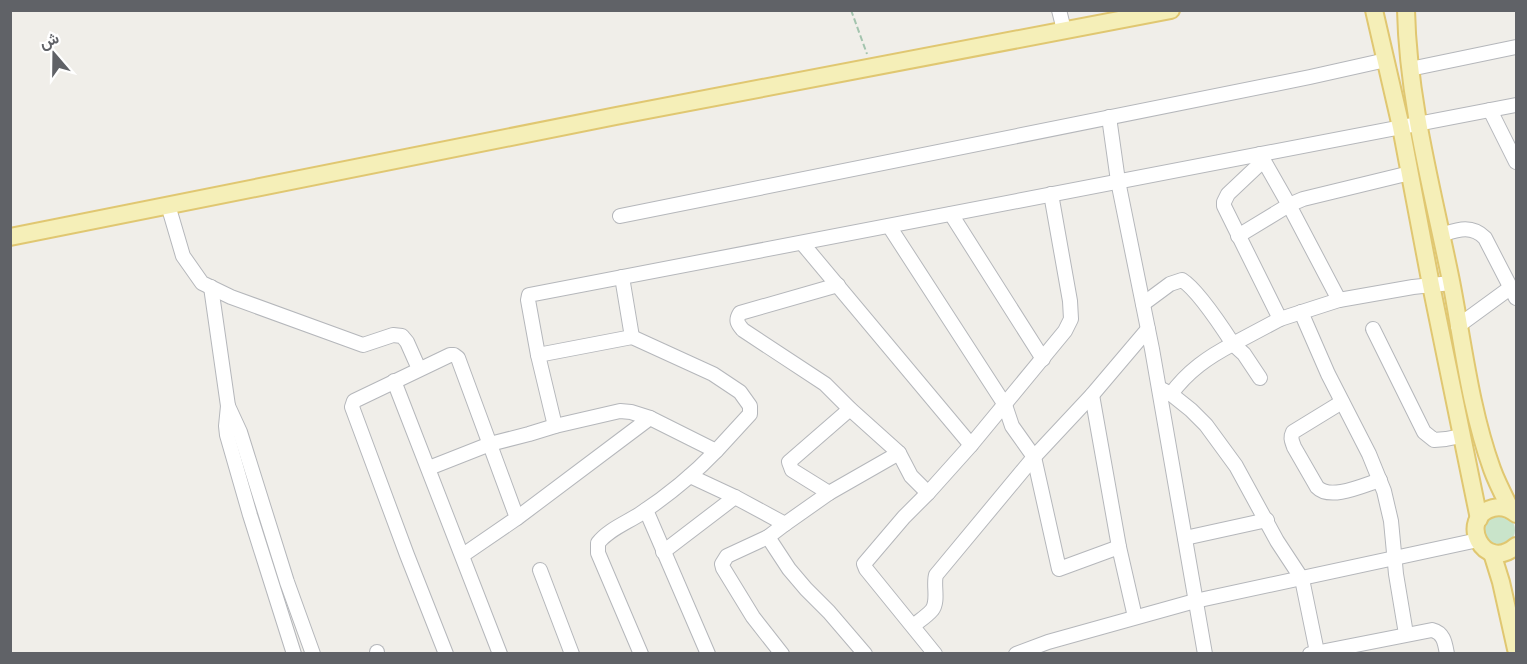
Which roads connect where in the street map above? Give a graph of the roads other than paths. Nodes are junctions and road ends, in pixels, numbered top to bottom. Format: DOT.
graph roads {
  1 [pos="1059,10"];
  2 [pos="1171,10"];
  3 [pos="1374,10"];
  4 [pos="1406,10"];
  5 [pos="1064,30"];
  6 [pos="1516,47"];
  7 [pos="1386,60"];
  8 [pos="1410,69"];
  9 [pos="1516,105"];
  10 [pos="1490,110"];
  11 [pos="1109,117"];
  12 [pos="1419,124"];
  13 [pos="1401,127"];
  14 [pos="1262,157"];
  15 [pos="1516,162"];
  16 [pos="1410,172"];
  17 [pos="1118,181"];
  18 [pos="1051,194"];
  19 [pos="168,205"];
  20 [pos="1289,205"];
  21 [pos="951,214"];
  22 [pos="620,216"];
  23 [pos="890,226"];
  24 [pos="12,235"];
  25 [pos="1441,235"];
  26 [pos="1238,236"];
  27 [pos="802,243"];
  28 [pos="622,277"];
  29 [pos="1451,283"];
  30 [pos="837,285"];
  31 [pos="1431,285"];
  32 [pos="211,287"];
  33 [pos="1513,293"];
  34 [pos="1339,300"];
  35 [pos="1143,304"];
  36 [pos="1301,312"];
  37 [pos="1280,318"];
  38 [pos="1458,326"];
  39 [pos="1148,329"];
  40 [pos="1373,329"];
  41 [pos="632,337"];
  42 [pos="1233,344"];
  43 [pos="538,355"];
  44 [pos="1043,359"];
  45 [pos="419,369"];
  46 [pos="1260,378"];
  47 [pos="394,381"];
  48 [pos="1165,391"];
  49 [pos="1092,395"];
  50 [pos="1342,402"];
  51 [pos="1005,405"];
  52 [pos="228,406"];
  53 [pos="850,409"];
  54 [pos="650,418"];
  55 [pos="555,426"];
  56 [pos="1461,435"];
  57 [pos="490,444"];
  58 [pos="971,445"];
  59 [pos="716,451"];
  60 [pos="898,453"];
  61 [pos="1034,457"];
  62 [pos="429,468"];
  63 [pos="690,476"];
  64 [pos="1380,480"];
  65 [pos="829,493"];
  66 [pos="928,493"];
  67 [pos="735,497"];
  68 [pos="646,510"];
  69 [pos="1514,512"];
  70 [pos="517,518"];
  71 [pos="1479,519"];
  72 [pos="1267,520"];
  73 [pos="785,524"];
  74 [pos="768,537"];
  75 [pos="1185,538"];
  76 [pos="1478,540"];
  77 [pos="1516,546"];
  78 [pos="1119,547"];
  79 [pos="663,552"];
  80 [pos="1492,553"];
  81 [pos="463,555"];
  82 [pos="1395,558"];
  83 [pos="540,570"];
  84 [pos="1302,579"];
  85 [pos="1195,601"];
  86 [pos="1135,617"];
  87 [pos="913,626"];
  88 [pos="1406,634"];
  89 [pos="1516,649"];
  90 [pos="1314,653"];
  91 [pos="294,654"];
  92 [pos="313,654"];
  93 [pos="446,654"];
  94 [pos="500,654"];
  95 [pos="573,654"];
  96 [pos="641,654"];
  97 [pos="708,654"];
  98 [pos="782,654"];
  99 [pos="865,654"];
  100 [pos="935,654"];
  101 [pos="1016,654"];
  102 [pos="1205,654"];
  103 [pos="1447,654"];
  1 -- 5 [label="street"];
  2 -- 5 [label="main road"];
  3 -- 7 [label="main road"];
  4 -- 8 [label="main road"];
  5 -- 19 [label="main road"];
  6 -- 8 [label="street"];
  7 -- 11 [label="street"];
  7 -- 13 [label="main road"];
  8 -- 12 [label="main road"];
  9 -- 10 [label="street"];
  10 -- 12 [label="street"];
  10 -- 15 [label="street"];
  11 -- 17 [label="street"];
  11 -- 22 [label="street"];
  12 -- 13 [label="street"];
  12 -- 25 [label="main road"];
  13 -- 14 [label="street"];
  13 -- 16 [label="main road"];
  14 -- 17 [label="street"];
  14 -- 20 [label="street"];
  14 -- 26 [label="street"];
  16 -- 20 [label="street"];
  16 -- 31 [label="main road"];
  17 -- 18 [label="street"];
  17 -- 35 [label="street"];
  18 -- 21 [label="street"];
  18 -- 44 [label="street"];
  19 -- 24 [label="main road"];
  19 -- 32 [label="street"];
  20 -- 26 [label="street"];
  20 -- 34 [label="street"];
  21 -- 23 [label="street"];
  21 -- 44 [label="street"];
  23 -- 27 [label="street"];
  23 -- 51 [label="street"];
  25 -- 29 [label="main road"];
  25 -- 33 [label="street"];
  26 -- 37 [label="street"];
  27 -- 28 [label="street"];
  27 -- 30 [label="street"];
  28 -- 41 [label="street"];
  28 -- 43 [label="street"];
  29 -- 31 [label="street"];
  29 -- 38 [label="main road"];
  30 -- 53 [label="street"];
  30 -- 58 [label="street"];
  31 -- 34 [label="street"];
  31 -- 56 [label="main road"];
  32 -- 45 [label="street"];
  32 -- 52 [label="street"];
  33 -- 38 [label="street"];
  34 -- 36 [label="street"];
  35 -- 39 [label="street"];
  35 -- 42 [label="street"];
  36 -- 37 [label="street"];
  36 -- 50 [label="street"];
  37 -- 42 [label="street"];
  38 -- 69 [label="main road"];
  39 -- 48 [label="street"];
  39 -- 49 [label="street"];
  40 -- 56 [label="street"];
  41 -- 43 [label="street"];
  41 -- 59 [label="street"];
  42 -- 46 [label="street"];
  42 -- 48 [label="street"];
  43 -- 55 [label="street"];
  44 -- 51 [label="street"];
  45 -- 47 [label="street"];
  45 -- 57 [label="street"];
  47 -- 62 [label="street"];
  47 -- 93 [label="street"];
  48 -- 72 [label="street"];
  48 -- 75 [label="street"];
  49 -- 61 [label="street"];
  49 -- 78 [label="street"];
  50 -- 64 [label="street"];
  50 -- 64 [label="street"];
  51 -- 58 [label="street"];
  51 -- 61 [label="street"];
  52 -- 91 [label="street"];
  52 -- 92 [label="street"];
  53 -- 60 [label="street"];
  53 -- 65 [label="street"];
  54 -- 55 [label="street"];
  54 -- 59 [label="street"];
  54 -- 70 [label="street"];
  55 -- 57 [label="street"];
  56 -- 71 [label="main road"];
  57 -- 62 [label="street"];
  57 -- 70 [label="street"];
  58 -- 66 [label="street"];
  59 -- 63 [label="street"];
  60 -- 65 [label="street"];
  60 -- 66 [label="street"];
  61 -- 78 [label="street"];
  61 -- 87 [label="street"];
  62 -- 81 [label="street"];
  63 -- 67 [label="street"];
  63 -- 68 [label="street"];
  64 -- 82 [label="street"];
  65 -- 73 [label="street"];
  66 -- 87 [label="street"];
  67 -- 73 [label="street"];
  67 -- 79 [label="street"];
  68 -- 79 [label="street"];
  68 -- 96 [label="street"];
  69 -- 71 [label="main road"];
  70 -- 81 [label="street"];
  71 -- 76 [label="main road"];
  72 -- 75 [label="street"];
  72 -- 84 [label="street"];
  73 -- 74 [label="street"];
  74 -- 98 [label="street"];
  74 -- 99 [label="street"];
  75 -- 85 [label="street"];
  76 -- 80 [label="main road"];
  76 -- 82 [label="street"];
  77 -- 80 [label="main road"];
  78 -- 86 [label="street"];
  79 -- 97 [label="street"];
  80 -- 89 [label="main road"];
  81 -- 94 [label="street"];
  82 -- 84 [label="street"];
  82 -- 88 [label="street"];
  83 -- 95 [label="street"];
  84 -- 85 [label="street"];
  84 -- 90 [label="street"];
  85 -- 86 [label="street"];
  85 -- 102 [label="street"];
  86 -- 101 [label="street"];
  87 -- 100 [label="street"];
  88 -- 90 [label="street"];
  88 -- 103 [label="street"];
}
